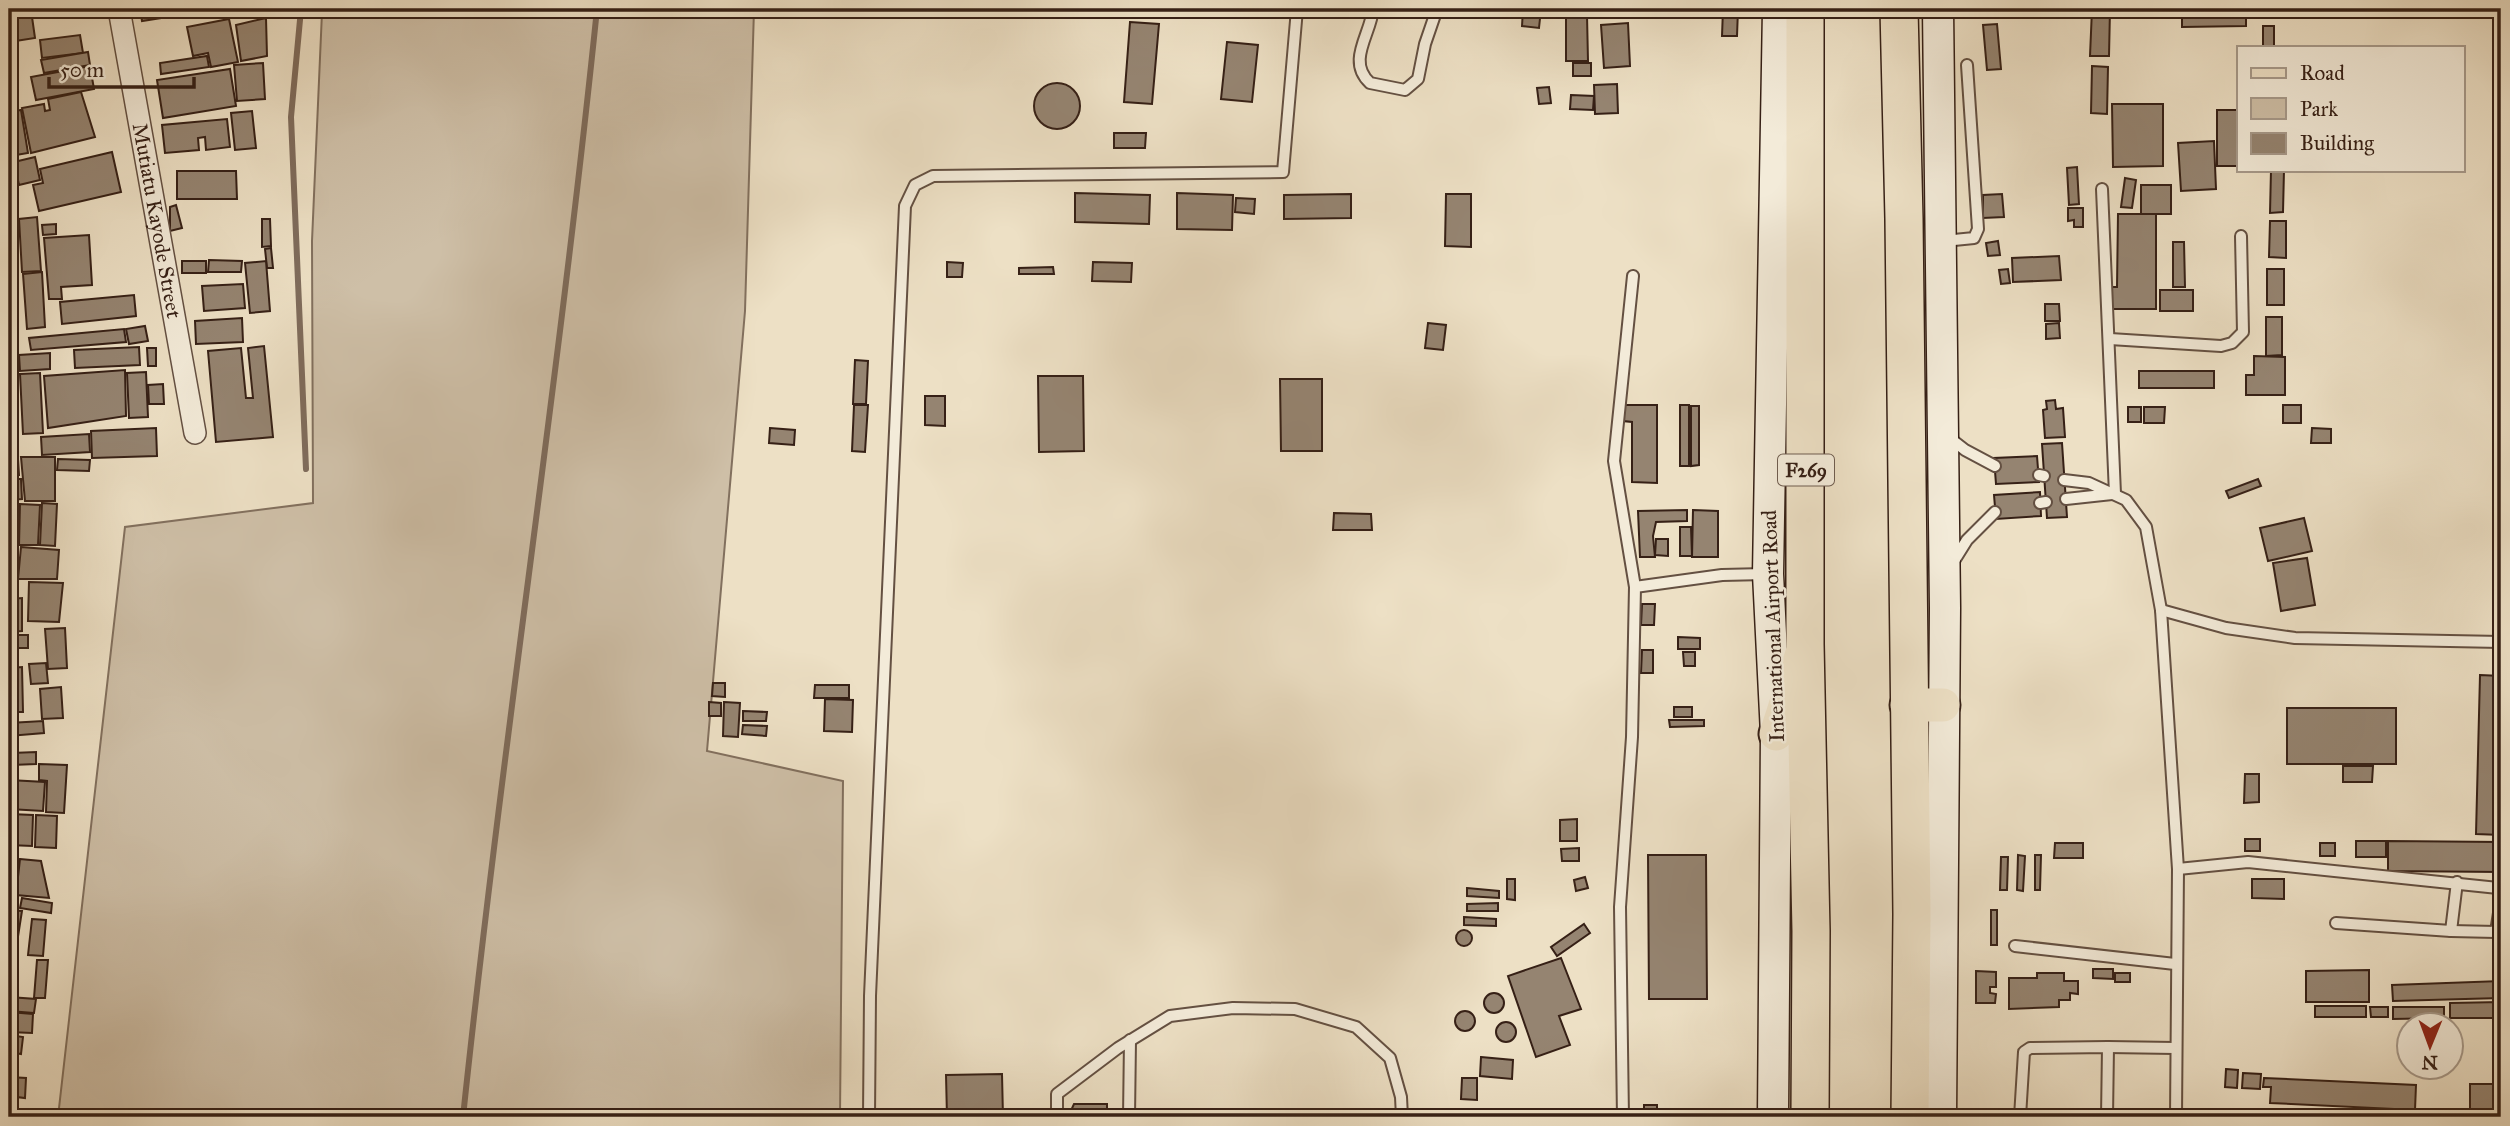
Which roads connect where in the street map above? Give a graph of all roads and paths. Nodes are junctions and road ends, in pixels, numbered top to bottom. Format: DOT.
graph roads {
  1 [pos="118,9"];
  2 [pos="1297,9"];
  3 [pos="1373,9"];
  4 [pos="1437,9"];
  5 [pos="1778,9"];
  6 [pos="1805,9"];
  7 [pos="1899,9"];
  8 [pos="1938,9"];
  9 [pos="1967,65"];
  10 [pos="2102,189"];
  11 [pos="2241,236"];
  12 [pos="1941,241"];
  13 [pos="1633,276"];
  14 [pos="2110,339"];
  15 [pos="1943,432"];
  16 [pos="195,433"];
  17 [pos="1994,466"];
  18 [pos="2064,480"];
  19 [pos="2115,494"];
  20 [pos="2066,499"];
  21 [pos="1995,512"];
  22 [pos="1768,574"];
  23 [pos="1944,576"];
  24 [pos="1635,587"];
  25 [pos="2161,610"];
  26 [pos="2501,642"];
  27 [pos="1805,644"];
  28 [pos="1907,705"];
  29 [pos="1943,705"];
  30 [pos="1776,734"];
  31 [pos="2178,869"];
  32 [pos="2457,882"];
  33 [pos="2336,923"];
  34 [pos="2451,931"];
  35 [pos="2015,946"];
  36 [pos="2175,964"];
  37 [pos="1130,1040"];
  38 [pos="2108,1047"];
  39 [pos="2175,1048"];
  40 [pos="869,1117"];
  41 [pos="1057,1117"];
  42 [pos="1129,1117"];
  43 [pos="1402,1117"];
  44 [pos="1623,1117"];
  45 [pos="1773,1117"];
  46 [pos="1810,1117"];
  47 [pos="1910,1117"];
  48 [pos="1941,1117"];
  49 [pos="2020,1117"];
  50 [pos="2108,1117"];
  51 [pos="2176,1117"];
  1 -- 16 [label="street, Mutiatu Kayode Street"];
  2 -- 40 [label="lane"];
  3 -- 4 [label="lane"];
  5 -- 22 [label="main road, International Airport Road"];
  6 -- 27 [label="highway, International Airport Road / F269"];
  7 -- 28 [label="highway"];
  8 -- 12 [label="main road"];
  9 -- 12 [label="lane"];
  10 -- 14 [label="lane"];
  11 -- 14 [label="lane"];
  12 -- 15 [label="main road"];
  13 -- 24 [label="lane"];
  14 -- 19 [label="lane"];
  15 -- 17 [label="lane"];
  15 -- 23 [label="main road"];
  18 -- 19 [label="lane"];
  19 -- 20 [label="lane"];
  19 -- 25 [label="lane"];
  21 -- 23 [label="lane"];
  22 -- 24 [label="lane"];
  22 -- 30 [label="main road, International Airport Road"];
  23 -- 29 [label="main road"];
  24 -- 44 [label="lane"];
  25 -- 26 [label="lane"];
  25 -- 31 [label="lane"];
  27 -- 30 [label="main road"];
  27 -- 46 [label="highway, International Airport Road / F269"];
  28 -- 29 [label="main road"];
  28 -- 47 [label="highway"];
  29 -- 48 [label="main road"];
  30 -- 45 [label="main road, International Airport Road"];
  31 -- 32 [label="lane"];
  31 -- 36 [label="lane"];
  32 -- 34 [label="lane"];
  32 -- 34 [label="lane"];
  33 -- 34 [label="lane"];
  35 -- 36 [label="lane"];
  36 -- 39 [label="lane"];
  37 -- 41 [label="lane"];
  37 -- 42 [label="lane"];
  37 -- 43 [label="lane"];
  38 -- 39 [label="lane"];
  38 -- 49 [label="lane"];
  38 -- 50 [label="lane"];
  39 -- 51 [label="lane"];
}
